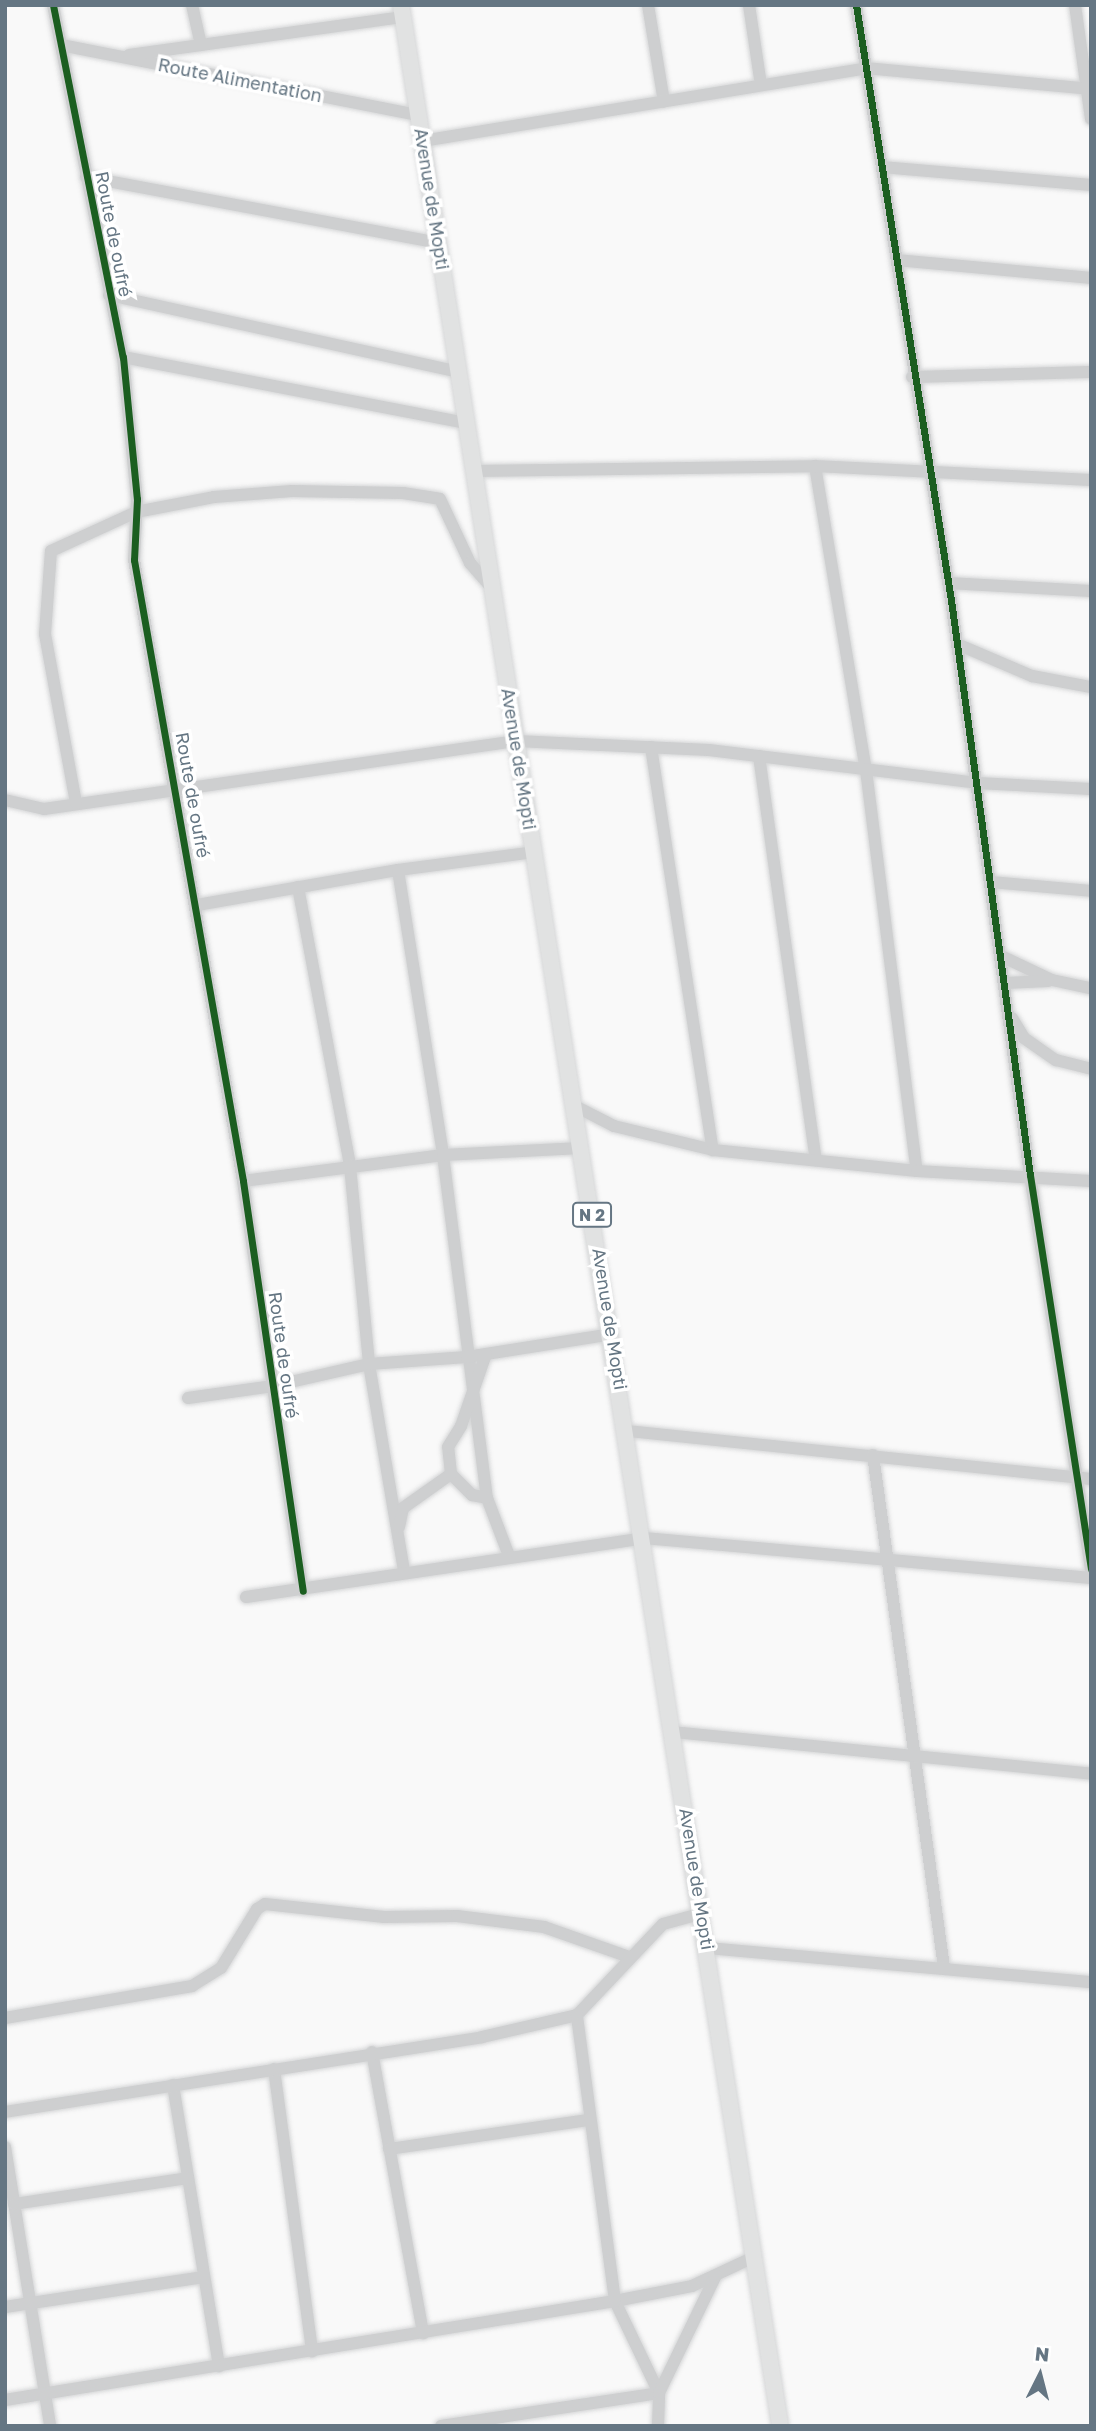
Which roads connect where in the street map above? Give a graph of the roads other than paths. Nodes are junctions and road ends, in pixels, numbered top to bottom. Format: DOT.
graph roads {
  1 [pos="53,5"];
  2 [pos="192,5"];
  3 [pos="648,5"];
  4 [pos="749,5"];
  5 [pos="856,5"];
  6 [pos="1075,5"];
  7 [pos="402,11"];
  8 [pos="61,45"];
  9 [pos="201,45"];
  10 [pos="120,56"];
  11 [pos="866,68"];
  12 [pos="761,85"];
  13 [pos="1088,89"];
  14 [pos="664,102"];
  15 [pos="418,115"];
  16 [pos="1091,120"];
  17 [pos="422,141"];
  18 [pos="882,167"];
  19 [pos="86,177"];
  20 [pos="1091,185"];
  21 [pos="438,243"];
  22 [pos="897,261"];
  23 [pos="1091,278"];
  24 [pos="110,295"];
  25 [pos="123,357"];
  26 [pos="459,372"];
  27 [pos="1091,372"];
  28 [pos="912,377"];
  29 [pos="467,423"];
  30 [pos="815,466"];
  31 [pos="474,471"];
  32 [pos="931,474"];
  33 [pos="1091,480"];
  34 [pos="136,512"];
  35 [pos="948,583"];
  36 [pos="492,588"];
  37 [pos="1091,591"];
  38 [pos="957,644"];
  39 [pos="1091,687"];
  40 [pos="516,741"];
  41 [pos="651,747"];
  42 [pos="759,756"];
  43 [pos="866,769"];
  44 [pos="977,783"];
  45 [pos="175,788"];
  46 [pos="1091,789"];
  47 [pos="5,800"];
  48 [pos="76,803"];
  49 [pos="534,852"];
  50 [pos="398,870"];
  51 [pos="991,882"];
  52 [pos="298,887"];
  53 [pos="1091,891"];
  54 [pos="197,905"];
  55 [pos="1001,956"];
  56 [pos="1052,980"];
  57 [pos="1005,983"];
  58 [pos="1091,988"];
  59 [pos="1009,1014"];
  60 [pos="1091,1069"];
  61 [pos="575,1106"];
  62 [pos="581,1148"];
  63 [pos="713,1150"];
  64 [pos="443,1155"];
  65 [pos="816,1160"];
  66 [pos="350,1166"];
  67 [pos="917,1171"];
  68 [pos="1030,1175"];
  69 [pos="243,1181"];
  70 [pos="1091,1181"];
  71 [pos="612,1334"];
  72 [pos="486,1354"];
  73 [pos="467,1357"];
  74 [pos="369,1364"];
  75 [pos="273,1386"];
  76 [pos="471,1388"];
  77 [pos="188,1398"];
  78 [pos="628,1431"];
  79 [pos="873,1455"];
  80 [pos="451,1474"];
  81 [pos="1077,1478"];
  82 [pos="1091,1479"];
  83 [pos="487,1498"];
  84 [pos="397,1532"];
  85 [pos="644,1538"];
  86 [pos="509,1556"];
  87 [pos="887,1556"];
  88 [pos="1091,1568"];
  89 [pos="404,1570"];
  90 [pos="1091,1578"];
  91 [pos="303,1591"];
  92 [pos="246,1597"];
  93 [pos="673,1732"];
  94 [pos="915,1759"];
  95 [pos="1091,1774"];
  96 [pos="703,1913"];
  97 [pos="708,1948"];
  98 [pos="629,1958"];
  99 [pos="944,1967"];
  100 [pos="1091,1982"];
  101 [pos="577,2015"];
  102 [pos="5,2018"];
  103 [pos="372,2052"];
  104 [pos="274,2068"];
  105 [pos="173,2085"];
  106 [pos="5,2112"];
  107 [pos="589,2120"];
  108 [pos="5,2147"];
  109 [pos="389,2149"];
  110 [pos="188,2178"];
  111 [pos="11,2210"];
  112 [pos="754,2257"];
  113 [pos="716,2275"];
  114 [pos="204,2277"];
  115 [pos="615,2301"];
  116 [pos="28,2304"];
  117 [pos="5,2307"];
  118 [pos="424,2333"];
  119 [pos="312,2351"];
  120 [pos="219,2366"];
  121 [pos="659,2393"];
  122 [pos="46,2395"];
  123 [pos="5,2400"];
  124 [pos="529,2412"];
  125 [pos="50,2426"];
  126 [pos="442,2426"];
  127 [pos="533,2426"];
  128 [pos="658,2426"];
  129 [pos="780,2426"];
  1 -- 8 [label="street, Route de oufré"];
  2 -- 9 [label="street"];
  3 -- 14 [label="street"];
  4 -- 12 [label="street"];
  5 -- 11 [label="street"];
  6 -- 13 [label="street"];
  7 -- 9 [label="street"];
  7 -- 15 [label="main road, Avenue de Mopti / N 2"];
  8 -- 10 [label="street, Route Alimentation"];
  8 -- 19 [label="street, Route de oufré"];
  9 -- 10 [label="street"];
  10 -- 15 [label="street, Route Alimentation"];
  11 -- 12 [label="street"];
  11 -- 13 [label="street"];
  11 -- 18 [label="street"];
  12 -- 14 [label="street"];
  13 -- 16 [label="street"];
  14 -- 17 [label="street"];
  15 -- 17 [label="main road, Avenue de Mopti / N 2"];
  17 -- 21 [label="main road, Avenue de Mopti / N 2"];
  18 -- 20 [label="street"];
  18 -- 22 [label="street"];
  19 -- 21 [label="street"];
  19 -- 24 [label="street, Route de oufré"];
  21 -- 26 [label="main road, Avenue de Mopti / N 2"];
  22 -- 23 [label="street"];
  22 -- 28 [label="street"];
  24 -- 25 [label="street, Route de oufré"];
  24 -- 26 [label="street"];
  25 -- 29 [label="street"];
  25 -- 34 [label="street, Route de oufré"];
  26 -- 29 [label="main road, Avenue de Mopti / N 2"];
  27 -- 28 [label="street"];
  28 -- 32 [label="street"];
  29 -- 31 [label="main road, Avenue de Mopti / N 2"];
  30 -- 31 [label="street"];
  30 -- 32 [label="street"];
  30 -- 43 [label="street"];
  31 -- 36 [label="main road, Avenue de Mopti / N 2"];
  32 -- 33 [label="street"];
  32 -- 35 [label="street"];
  34 -- 36 [label="street"];
  34 -- 45 [label="street, Route de oufré"];
  34 -- 48 [label="street"];
  35 -- 37 [label="street"];
  35 -- 38 [label="street"];
  36 -- 40 [label="main road, Avenue de Mopti / N 2"];
  38 -- 39 [label="street"];
  38 -- 44 [label="street"];
  40 -- 41 [label="street"];
  40 -- 45 [label="street"];
  40 -- 49 [label="main road, Avenue de Mopti / N 2"];
  41 -- 42 [label="street"];
  41 -- 63 [label="street"];
  42 -- 43 [label="street"];
  42 -- 65 [label="street"];
  43 -- 44 [label="street"];
  43 -- 67 [label="street"];
  44 -- 46 [label="street"];
  44 -- 51 [label="street"];
  45 -- 48 [label="street"];
  45 -- 54 [label="street, Route de oufré"];
  47 -- 48 [label="street"];
  49 -- 50 [label="street"];
  49 -- 61 [label="main road, Avenue de Mopti / N 2"];
  50 -- 52 [label="street"];
  50 -- 64 [label="street"];
  51 -- 53 [label="street"];
  51 -- 55 [label="street"];
  52 -- 54 [label="street"];
  52 -- 66 [label="street"];
  54 -- 69 [label="street, Route de oufré"];
  55 -- 56 [label="street"];
  55 -- 57 [label="street"];
  56 -- 57 [label="street"];
  56 -- 58 [label="street"];
  57 -- 59 [label="street"];
  59 -- 60 [label="street"];
  59 -- 68 [label="street"];
  61 -- 62 [label="main road, Avenue de Mopti / N 2"];
  61 -- 63 [label="street"];
  62 -- 64 [label="street"];
  62 -- 71 [label="main road, Avenue de Mopti / N 2"];
  63 -- 65 [label="street"];
  64 -- 66 [label="street"];
  64 -- 73 [label="street"];
  65 -- 67 [label="street"];
  66 -- 69 [label="street"];
  66 -- 74 [label="street"];
  67 -- 68 [label="street"];
  68 -- 70 [label="street"];
  68 -- 81 [label="street"];
  69 -- 75 [label="street, Route de oufré"];
  71 -- 72 [label="street"];
  71 -- 78 [label="main road, Avenue de Mopti / N 2"];
  72 -- 73 [label="street"];
  72 -- 76 [label="street"];
  73 -- 74 [label="street"];
  73 -- 76 [label="street"];
  74 -- 75 [label="street"];
  74 -- 84 [label="street"];
  75 -- 77 [label="street"];
  75 -- 91 [label="street, Route de oufré"];
  76 -- 80 [label="street"];
  76 -- 83 [label="street"];
  78 -- 79 [label="street"];
  78 -- 85 [label="main road, Avenue de Mopti / N 2"];
  79 -- 81 [label="street"];
  79 -- 87 [label="street"];
  80 -- 83 [label="street"];
  80 -- 84 [label="street"];
  81 -- 82 [label="street"];
  81 -- 88 [label="street"];
  83 -- 86 [label="street"];
  84 -- 89 [label="street"];
  85 -- 86 [label="street"];
  85 -- 87 [label="street"];
  85 -- 93 [label="main road, Avenue de Mopti / N 2"];
  86 -- 89 [label="street"];
  87 -- 90 [label="street"];
  87 -- 94 [label="street"];
  89 -- 91 [label="street"];
  91 -- 92 [label="street"];
  93 -- 94 [label="street"];
  93 -- 96 [label="main road, Avenue de Mopti / N 2"];
  94 -- 95 [label="street"];
  94 -- 99 [label="street"];
  96 -- 97 [label="main road, Avenue de Mopti / N 2"];
  96 -- 98 [label="street"];
  97 -- 99 [label="street"];
  97 -- 112 [label="main road, Avenue de Mopti / N 2"];
  98 -- 101 [label="street"];
  98 -- 102 [label="street"];
  99 -- 100 [label="street"];
  101 -- 103 [label="street"];
  101 -- 107 [label="street"];
  103 -- 104 [label="street"];
  103 -- 109 [label="street"];
  104 -- 105 [label="street"];
  104 -- 119 [label="street"];
  105 -- 106 [label="street"];
  105 -- 110 [label="street"];
  107 -- 109 [label="street"];
  107 -- 115 [label="street"];
  108 -- 111 [label="street"];
  109 -- 118 [label="street"];
  110 -- 111 [label="street"];
  110 -- 114 [label="street"];
  111 -- 116 [label="street"];
  112 -- 113 [label="street"];
  112 -- 129 [label="main road, Avenue de Mopti / N 2"];
  113 -- 115 [label="street"];
  113 -- 121 [label="street"];
  114 -- 116 [label="street"];
  114 -- 120 [label="street"];
  115 -- 118 [label="street"];
  115 -- 121 [label="street"];
  116 -- 117 [label="street"];
  116 -- 122 [label="street"];
  118 -- 119 [label="street"];
  119 -- 120 [label="street"];
  120 -- 122 [label="street"];
  121 -- 124 [label="street"];
  121 -- 128 [label="street"];
  122 -- 123 [label="street"];
  122 -- 125 [label="street"];
  124 -- 126 [label="street"];
  124 -- 127 [label="street"];
}
